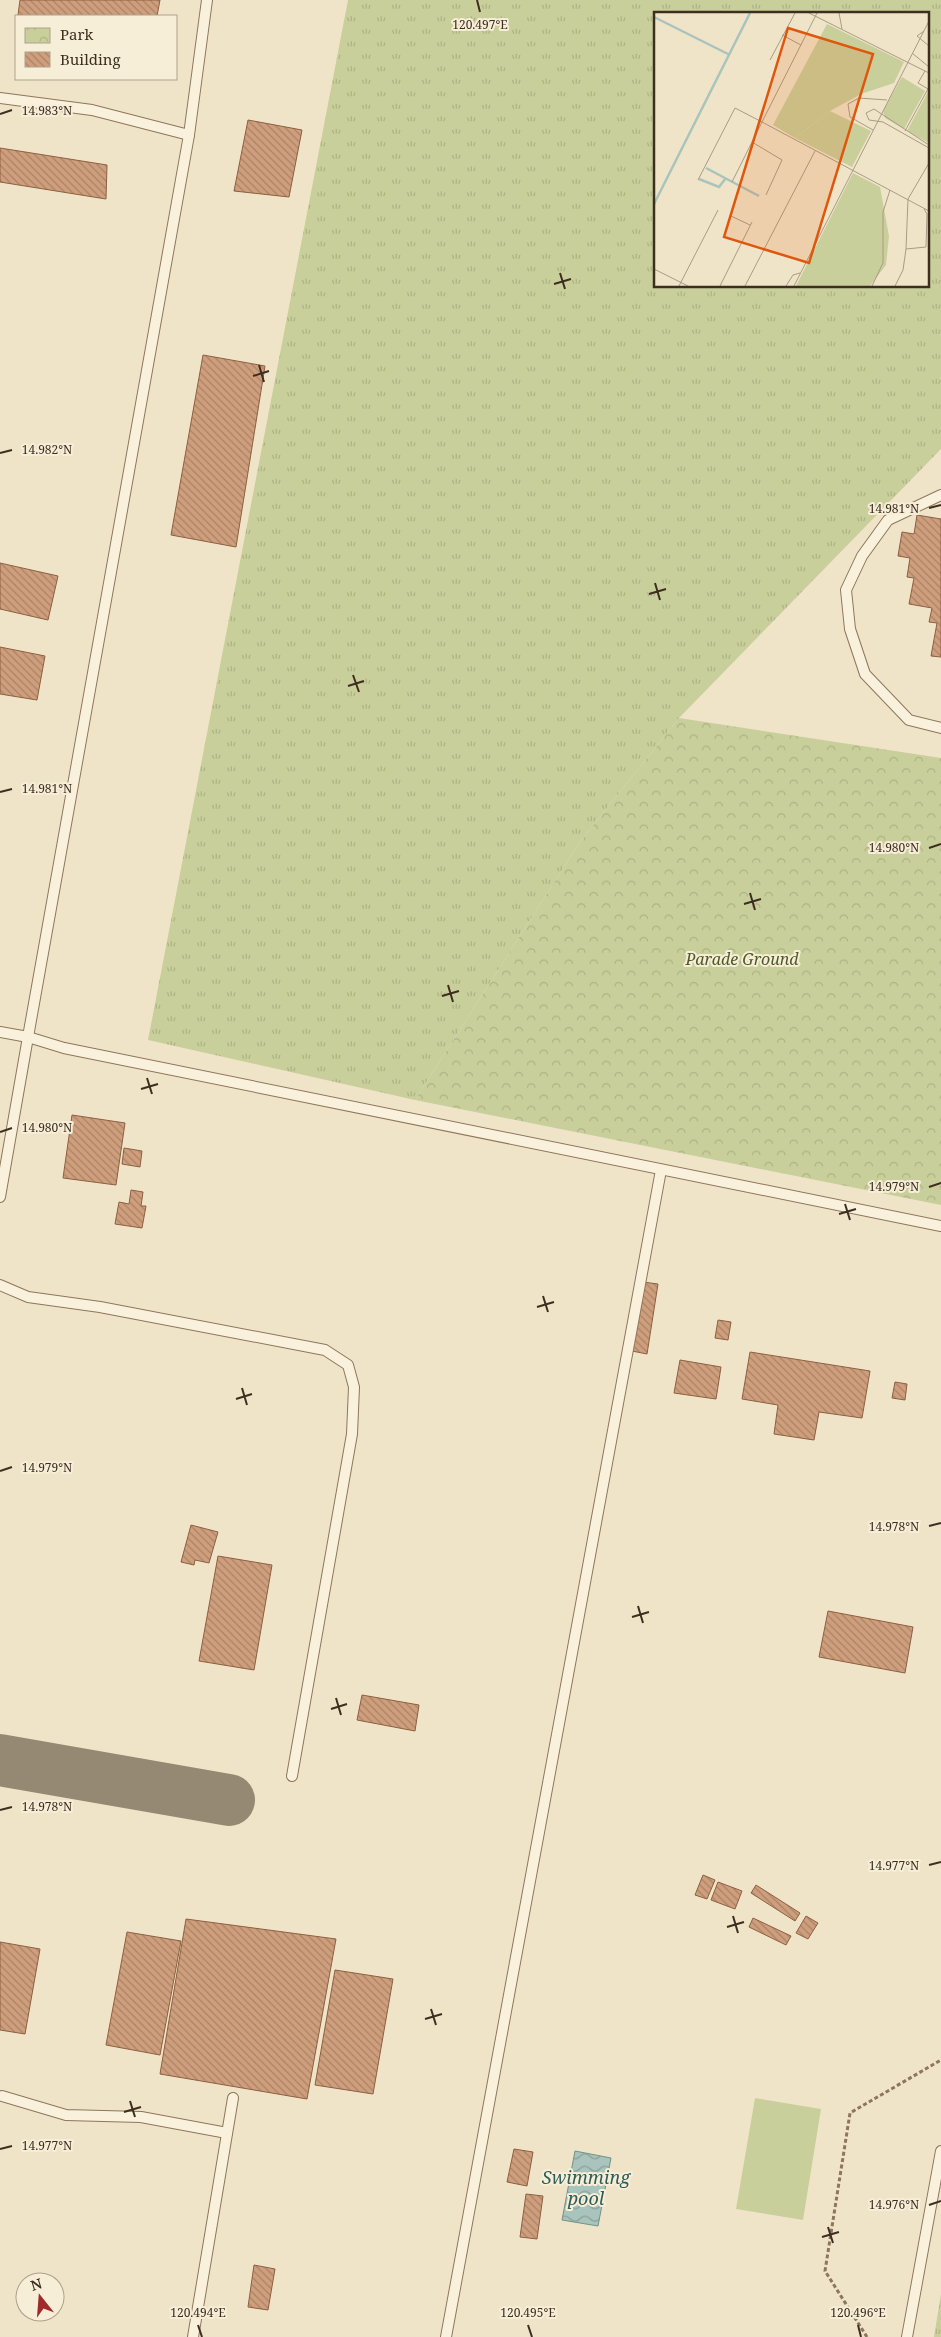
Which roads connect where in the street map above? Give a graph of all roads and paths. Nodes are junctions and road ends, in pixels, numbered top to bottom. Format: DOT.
graph roads {
  1 [pos="208,0"];
  2 [pos="0,98"];
  3 [pos="189,135"];
  4 [pos="941,495"];
  5 [pos="941,728"];
  6 [pos="0,1032"];
  7 [pos="28,1037"];
  8 [pos="661,1170"];
  9 [pos="0,1197"];
  10 [pos="941,1226"];
  11 [pos="0,1285"];
  12 [pos="292,1776"];
  13 [pos="941,2060"];
  14 [pos="2,2096"];
  15 [pos="233,2098"];
  16 [pos="227,2133"];
  17 [pos="941,2150"];
  18 [pos="193,2337"];
  19 [pos="446,2337"];
  20 [pos="867,2337"];
  21 [pos="907,2337"];
  1 -- 3 [label="lane"];
  2 -- 3 [label="lane"];
  3 -- 7 [label="lane"];
  4 -- 5 [label="lane"];
  6 -- 7 [label="lane"];
  7 -- 8 [label="lane"];
  7 -- 9 [label="lane"];
  8 -- 10 [label="lane"];
  8 -- 19 [label="lane"];
  11 -- 12 [label="lane"];
  13 -- 20 [label="path"];
  14 -- 16 [label="lane"];
  15 -- 16 [label="lane"];
  16 -- 18 [label="lane"];
  17 -- 21 [label="lane"];
}
